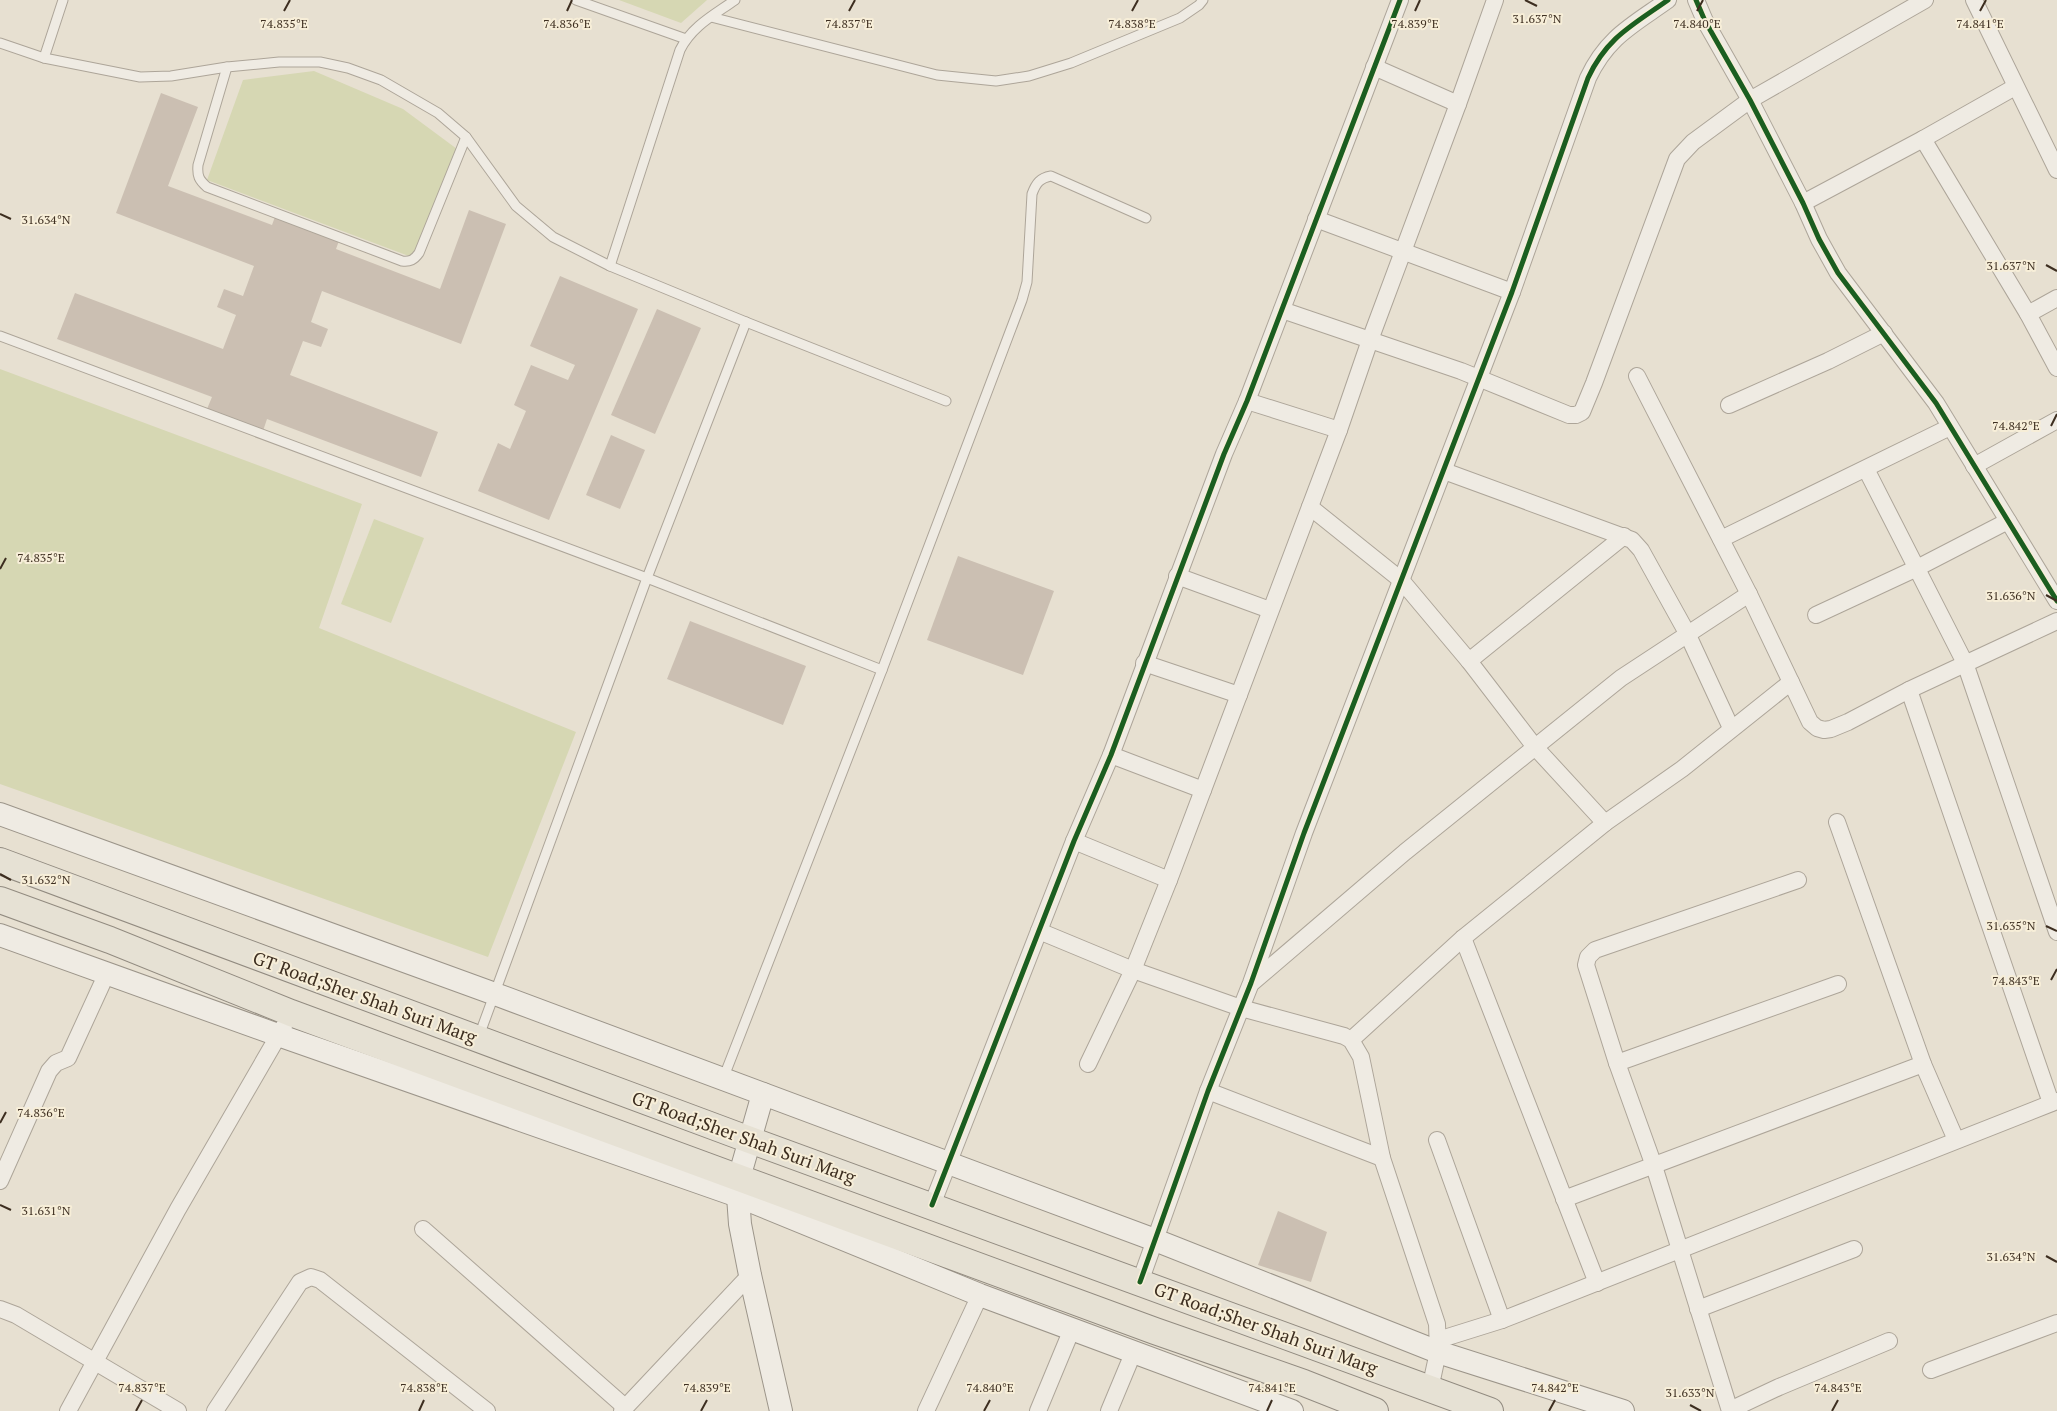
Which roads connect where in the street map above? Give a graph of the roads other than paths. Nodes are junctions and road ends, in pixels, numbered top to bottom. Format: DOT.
graph roads {
  1 [pos="63,0"];
  2 [pos="576,0"];
  3 [pos="735,0"];
  4 [pos="1203,0"];
  5 [pos="1400,0"];
  6 [pos="1495,0"];
  7 [pos="1668,0"];
  8 [pos="1696,0"];
  9 [pos="1925,0"];
  10 [pos="1974,0"];
  11 [pos="710,17"];
  12 [pos="686,39"];
  13 [pos="0,43"];
  14 [pos="44,58"];
  15 [pos="227,67"];
  16 [pos="1374,67"];
  17 [pos="2015,87"];
  18 [pos="1750,100"];
  19 [pos="1458,104"];
  20 [pos="466,137"];
  21 [pos="1923,139"];
  22 [pos="2057,170"];
  23 [pos="1803,203"];
  24 [pos="1146,218"];
  25 [pos="1316,219"];
  26 [pos="1402,252"];
  27 [pos="610,266"];
  28 [pos="1512,292"];
  29 [pos="2057,298"];
  30 [pos="1282,310"];
  31 [pos="2028,314"];
  32 [pos="746,322"];
  33 [pos="1884,333"];
  34 [pos="0,336"];
  35 [pos="1370,340"];
  36 [pos="2057,368"];
  37 [pos="1638,376"];
  38 [pos="1480,378"];
  39 [pos="946,401"];
  40 [pos="1247,401"];
  41 [pos="1729,405"];
  42 [pos="2057,420"];
  43 [pos="1950,427"];
  44 [pos="1339,430"];
  45 [pos="1974,466"];
  46 [pos="1866,469"];
  47 [pos="1444,471"];
  48 [pos="1310,507"];
  49 [pos="2008,521"];
  50 [pos="1624,536"];
  51 [pos="1721,538"];
  52 [pos="1917,568"];
  53 [pos="1177,576"];
  54 [pos="647,578"];
  55 [pos="1401,580"];
  56 [pos="1749,594"];
  57 [pos="2057,601"];
  58 [pos="1270,610"];
  59 [pos="1816,615"];
  60 [pos="2057,621"];
  61 [pos="1687,633"];
  62 [pos="1469,661"];
  63 [pos="1144,663"];
  64 [pos="1965,663"];
  65 [pos="882,670"];
  66 [pos="1790,682"];
  67 [pos="1909,690"];
  68 [pos="1239,695"];
  69 [pos="1730,728"];
  70 [pos="1535,747"];
  71 [pos="1111,755"];
  72 [pos="1203,790"];
  73 [pos="0,814"];
  74 [pos="1837,822"];
  75 [pos="1605,823"];
  76 [pos="1074,841"];
  77 [pos="0,861"];
  78 [pos="1169,880"];
  79 [pos="1798,880"];
  80 [pos="0,900"];
  81 [pos="1039,930"];
  82 [pos="2057,932"];
  83 [pos="0,935"];
  84 [pos="1463,938"];
  85 [pos="1133,970"];
  86 [pos="107,973"];
  87 [pos="1251,983"];
  88 [pos="1838,984"];
  89 [pos="495,994"];
  90 [pos="1241,1008"];
  91 [pos="291,1013"];
  92 [pos="278,1035"];
  93 [pos="478,1039"];
  94 [pos="1350,1040"];
  95 [pos="1617,1063"];
  96 [pos="1088,1064"];
  97 [pos="1923,1064"];
  98 [pos="723,1079"];
  99 [pos="1208,1091"];
  100 [pos="763,1094"];
  101 [pos="2054,1102"];
  102 [pos="750,1140"];
  103 [pos="1437,1140"];
  104 [pos="1956,1140"];
  105 [pos="1382,1158"];
  106 [pos="948,1163"];
  107 [pos="1654,1166"];
  108 [pos="0,1182"];
  109 [pos="739,1187"];
  110 [pos="1564,1199"];
  111 [pos="932,1206"];
  112 [pos="423,1229"];
  113 [pos="1155,1240"];
  114 [pos="1854,1249"];
  115 [pos="1680,1250"];
  116 [pos="750,1275"];
  117 [pos="1140,1282"];
  118 [pos="1597,1283"];
  119 [pos="980,1295"];
  120 [pos="0,1309"];
  121 [pos="1698,1309"];
  122 [pos="1502,1320"];
  123 [pos="2057,1323"];
  124 [pos="1072,1329"];
  125 [pos="1889,1340"];
  126 [pos="1438,1346"];
  127 [pos="1134,1351"];
  128 [pos="95,1363"];
  129 [pos="1931,1370"];
  130 [pos="1430,1389"];
  131 [pos="624,1409"];
  132 [pos="1730,1410"];
  133 [pos="68,1411"];
  134 [pos="178,1411"];
  135 [pos="216,1411"];
  136 [pos="487,1411"];
  137 [pos="781,1411"];
  138 [pos="926,1411"];
  139 [pos="1038,1411"];
  140 [pos="1109,1411"];
  141 [pos="1292,1411"];
  142 [pos="1375,1411"];
  143 [pos="1490,1411"];
  144 [pos="1623,1411"];
  1 -- 14 [label="lane"];
  2 -- 12 [label="lane"];
  3 -- 11 [label="lane"];
  4 -- 11 [label="lane"];
  5 -- 16 [label="street"];
  6 -- 19 [label="street"];
  7 -- 28 [label="street"];
  8 -- 18 [label="street"];
  9 -- 18 [label="street"];
  10 -- 17 [label="street"];
  11 -- 12 [label="lane"];
  12 -- 27 [label="lane"];
  13 -- 14 [label="lane"];
  14 -- 15 [label="lane"];
  15 -- 20 [label="lane"];
  15 -- 20 [label="lane"];
  16 -- 19 [label="street"];
  16 -- 25 [label="street"];
  17 -- 21 [label="street"];
  17 -- 22 [label="street"];
  18 -- 23 [label="street"];
  18 -- 38 [label="street"];
  19 -- 26 [label="street"];
  20 -- 27 [label="lane"];
  21 -- 23 [label="street"];
  21 -- 31 [label="street"];
  23 -- 33 [label="street"];
  24 -- 65 [label="lane"];
  25 -- 26 [label="street"];
  25 -- 30 [label="street"];
  26 -- 28 [label="street"];
  26 -- 35 [label="street"];
  27 -- 32 [label="lane"];
  28 -- 38 [label="street"];
  29 -- 31 [label="street"];
  30 -- 35 [label="street"];
  30 -- 40 [label="street"];
  31 -- 36 [label="street"];
  32 -- 39 [label="lane"];
  32 -- 54 [label="lane"];
  33 -- 41 [label="street"];
  33 -- 43 [label="street"];
  34 -- 54 [label="lane"];
  35 -- 38 [label="street"];
  35 -- 44 [label="street"];
  37 -- 51 [label="street"];
  38 -- 47 [label="street"];
  40 -- 44 [label="street"];
  40 -- 53 [label="street"];
  42 -- 45 [label="street"];
  43 -- 45 [label="street"];
  43 -- 46 [label="street"];
  44 -- 48 [label="street"];
  45 -- 49 [label="street"];
  46 -- 51 [label="street"];
  46 -- 52 [label="street"];
  47 -- 50 [label="street"];
  47 -- 55 [label="street"];
  48 -- 55 [label="street"];
  48 -- 58 [label="street"];
  49 -- 52 [label="street"];
  49 -- 57 [label="street"];
  50 -- 61 [label="street"];
  50 -- 62 [label="street"];
  51 -- 56 [label="street"];
  52 -- 59 [label="street"];
  52 -- 64 [label="street"];
  53 -- 58 [label="street"];
  53 -- 63 [label="street"];
  54 -- 65 [label="lane"];
  54 -- 89 [label="lane"];
  55 -- 62 [label="street"];
  55 -- 87 [label="street"];
  56 -- 61 [label="street"];
  56 -- 66 [label="street"];
  58 -- 68 [label="street"];
  60 -- 64 [label="street"];
  61 -- 69 [label="street"];
  61 -- 70 [label="street"];
  62 -- 70 [label="street"];
  63 -- 68 [label="street"];
  63 -- 71 [label="street"];
  64 -- 67 [label="street"];
  64 -- 82 [label="street"];
  65 -- 98 [label="lane"];
  66 -- 67 [label="street"];
  66 -- 69 [label="street"];
  67 -- 101 [label="street"];
  68 -- 72 [label="street"];
  69 -- 75 [label="street"];
  70 -- 75 [label="street"];
  70 -- 87 [label="street"];
  71 -- 72 [label="street"];
  71 -- 76 [label="street"];
  72 -- 78 [label="street"];
  73 -- 89 [label="main road"];
  74 -- 97 [label="street"];
  75 -- 84 [label="street"];
  76 -- 78 [label="street"];
  76 -- 81 [label="street"];
  77 -- 93 [label="main road, GT Road;Sher Shah Suri Marg"];
  78 -- 85 [label="street"];
  79 -- 95 [label="street"];
  80 -- 91 [label="main road"];
  81 -- 85 [label="street"];
  81 -- 106 [label="street"];
  83 -- 86 [label="main road"];
  84 -- 94 [label="street"];
  84 -- 110 [label="street"];
  85 -- 90 [label="street"];
  85 -- 96 [label="street"];
  86 -- 92 [label="main road"];
  86 -- 108 [label="street"];
  87 -- 90 [label="street"];
  88 -- 95 [label="street"];
  89 -- 93 [label="lane"];
  89 -- 98 [label="main road"];
  90 -- 94 [label="street"];
  90 -- 99 [label="street"];
  91 -- 92 [label="street"];
  91 -- 109 [label="main road"];
  92 -- 109 [label="main road"];
  92 -- 128 [label="street"];
  93 -- 102 [label="main road, GT Road;Sher Shah Suri Marg"];
  94 -- 105 [label="street"];
  95 -- 107 [label="street"];
  97 -- 104 [label="street"];
  97 -- 107 [label="street"];
  98 -- 100 [label="main road"];
  99 -- 105 [label="street"];
  99 -- 113 [label="street"];
  100 -- 102 [label="main road"];
  100 -- 106 [label="main road"];
  101 -- 104 [label="street"];
  102 -- 109 [label="main road"];
  102 -- 111 [label="main road, GT Road;Sher Shah Suri Marg"];
  103 -- 122 [label="street"];
  104 -- 115 [label="street"];
  105 -- 126 [label="street"];
  106 -- 111 [label="street"];
  106 -- 113 [label="main road"];
  107 -- 110 [label="street"];
  107 -- 115 [label="street"];
  109 -- 116 [label="main road"];
  109 -- 119 [label="main road"];
  109 -- 142 [label="main road"];
  110 -- 118 [label="street"];
  111 -- 117 [label="main road, GT Road;Sher Shah Suri Marg"];
  112 -- 131 [label="street"];
  113 -- 117 [label="street"];
  113 -- 126 [label="main road"];
  114 -- 121 [label="street"];
  115 -- 118 [label="street"];
  115 -- 121 [label="street"];
  116 -- 131 [label="street"];
  116 -- 137 [label="main road"];
  117 -- 130 [label="main road, GT Road;Sher Shah Suri Marg"];
  118 -- 122 [label="street"];
  119 -- 124 [label="main road"];
  119 -- 138 [label="street"];
  120 -- 128 [label="street"];
  121 -- 132 [label="street"];
  122 -- 126 [label="street"];
  123 -- 129 [label="street"];
  124 -- 127 [label="main road"];
  124 -- 139 [label="street"];
  125 -- 132 [label="street"];
  126 -- 130 [label="street"];
  126 -- 144 [label="main road"];
  127 -- 140 [label="street"];
  127 -- 141 [label="main road"];
  128 -- 133 [label="street"];
  128 -- 134 [label="street"];
  130 -- 143 [label="main road, GT Road;Sher Shah Suri Marg"];
  135 -- 136 [label="street"];
}
